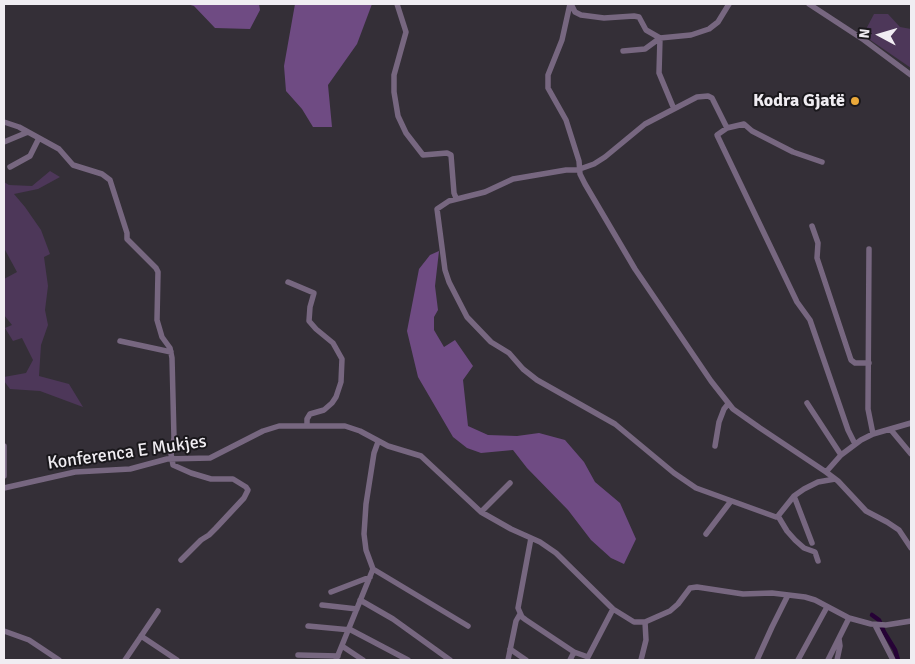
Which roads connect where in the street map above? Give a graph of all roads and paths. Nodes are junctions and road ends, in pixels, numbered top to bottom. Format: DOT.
graph roads {
  1 [pos="397,4"];
  2 [pos="571,4"];
  3 [pos="729,4"];
  4 [pos="809,4"];
  5 [pos="819,6"];
  6 [pos="660,38"];
  7 [pos="623,51"];
  8 [pos="911,75"];
  9 [pos="674,109"];
  10 [pos="4,122"];
  11 [pos="727,128"];
  12 [pos="28,132"];
  13 [pos="39,138"];
  14 [pos="4,142"];
  15 [pos="822,162"];
  16 [pos="10,167"];
  17 [pos="580,170"];
  18 [pos="456,198"];
  19 [pos="812,226"];
  20 [pos="869,249"];
  21 [pos="288,282"];
  22 [pos="120,341"];
  23 [pos="171,352"];
  24 [pos="869,363"];
  25 [pos="807,403"];
  26 [pos="728,404"];
  27 [pos="911,423"];
  28 [pos="307,426"];
  29 [pos="891,430"];
  30 [pos="873,434"];
  31 [pos="378,442"];
  32 [pos="855,444"];
  33 [pos="4,446"];
  34 [pos="715,446"];
  35 [pos="911,454"];
  36 [pos="841,455"];
  37 [pos="172,458"];
  38 [pos="826,472"];
  39 [pos="4,477"];
  40 [pos="835,479"];
  41 [pos="510,484"];
  42 [pos="5,487"];
  43 [pos="794,496"];
  44 [pos="731,501"];
  45 [pos="481,512"];
  46 [pos="778,516"];
  47 [pos="706,534"];
  48 [pos="531,538"];
  49 [pos="812,543"];
  50 [pos="911,548"];
  51 [pos="181,560"];
  52 [pos="818,561"];
  53 [pos="373,569"];
  54 [pos="370,577"];
  55 [pos="331,592"];
  56 [pos="788,595"];
  57 [pos="360,600"];
  58 [pos="322,605"];
  59 [pos="827,606"];
  60 [pos="357,608"];
  61 [pos="613,609"];
  62 [pos="158,611"];
  63 [pos="520,614"];
  64 [pos="849,618"];
  65 [pos="911,621"];
  66 [pos="645,622"];
  67 [pos="880,625"];
  68 [pos="308,626"];
  69 [pos="468,626"];
  70 [pos="348,629"];
  71 [pos="4,631"];
  72 [pos="141,636"];
  73 [pos="838,639"];
  74 [pos="342,646"];
  75 [pos="510,648"];
  76 [pos="574,652"];
  77 [pos="298,655"];
  78 [pos="337,658"];
  79 [pos="59,660"];
  80 [pos="125,660"];
  81 [pos="177,660"];
  82 [pos="364,660"];
  83 [pos="408,660"];
  84 [pos="450,660"];
  85 [pos="508,660"];
  86 [pos="526,660"];
  87 [pos="570,660"];
  88 [pos="640,660"];
  89 [pos="757,660"];
  90 [pos="798,660"];
  91 [pos="828,660"];
  92 [pos="838,660"];
  93 [pos="893,660"];
  1 -- 18 [label="street"];
  2 -- 6 [label="street"];
  2 -- 17 [label="street"];
  3 -- 6 [label="street"];
  4 -- 5 [label="street"];
  5 -- 8 [label="street"];
  6 -- 7 [label="street"];
  6 -- 9 [label="street"];
  9 -- 11 [label="street"];
  9 -- 17 [label="street"];
  10 -- 12 [label="street"];
  11 -- 15 [label="street"];
  11 -- 32 [label="street"];
  12 -- 13 [label="street"];
  12 -- 14 [label="street"];
  13 -- 16 [label="street"];
  13 -- 23 [label="street"];
  17 -- 18 [label="street"];
  17 -- 26 [label="street"];
  18 -- 44 [label="street"];
  19 -- 24 [label="street"];
  20 -- 24 [label="street"];
  21 -- 28 [label="street"];
  22 -- 23 [label="street"];
  23 -- 37 [label="street"];
  24 -- 30 [label="street"];
  25 -- 36 [label="street"];
  26 -- 34 [label="street"];
  26 -- 38 [label="street"];
  27 -- 29 [label="street"];
  28 -- 31 [label="street, Konferenca E Mukjes"];
  28 -- 37 [label="street, Konferenca E Mukjes"];
  29 -- 30 [label="street"];
  29 -- 35 [label="street"];
  30 -- 32 [label="street"];
  31 -- 45 [label="street, Konferenca E Mukjes"];
  31 -- 53 [label="street"];
  32 -- 36 [label="street"];
  33 -- 39 [label="street, Konferenca E Mukjes"];
  36 -- 38 [label="street"];
  37 -- 42 [label="street, Konferenca E Mukjes"];
  37 -- 51 [label="street"];
  38 -- 40 [label="street"];
  39 -- 42 [label="street, Konferenca E Mukjes"];
  40 -- 43 [label="street"];
  40 -- 50 [label="street"];
  41 -- 45 [label="street"];
  43 -- 46 [label="street"];
  43 -- 49 [label="street"];
  44 -- 46 [label="street"];
  44 -- 47 [label="street"];
  45 -- 48 [label="street, Konferenca E Mukjes"];
  46 -- 52 [label="street"];
  48 -- 61 [label="street, Konferenca E Mukjes"];
  48 -- 63 [label="street"];
  53 -- 54 [label="street"];
  53 -- 69 [label="street"];
  54 -- 55 [label="street"];
  54 -- 57 [label="street"];
  56 -- 59 [label="street"];
  56 -- 66 [label="street"];
  56 -- 89 [label="street"];
  57 -- 60 [label="street"];
  57 -- 84 [label="street"];
  58 -- 60 [label="street"];
  59 -- 64 [label="street"];
  59 -- 90 [label="street"];
  60 -- 70 [label="street"];
  61 -- 66 [label="street, Konferenca E Mukjes"];
  61 -- 76 [label="street"];
  62 -- 72 [label="street"];
  63 -- 75 [label="street"];
  63 -- 76 [label="street"];
  64 -- 67 [label="street"];
  64 -- 73 [label="street"];
  65 -- 67 [label="street"];
  66 -- 88 [label="street"];
  67 -- 93 [label="street"];
  68 -- 70 [label="street"];
  70 -- 74 [label="street"];
  70 -- 83 [label="street"];
  71 -- 79 [label="street"];
  72 -- 80 [label="street"];
  72 -- 81 [label="street"];
  73 -- 91 [label="street"];
  73 -- 92 [label="street"];
  74 -- 78 [label="street"];
  74 -- 82 [label="street"];
  75 -- 85 [label="street"];
  75 -- 86 [label="street"];
  76 -- 87 [label="street"];
  77 -- 78 [label="street"];
}
